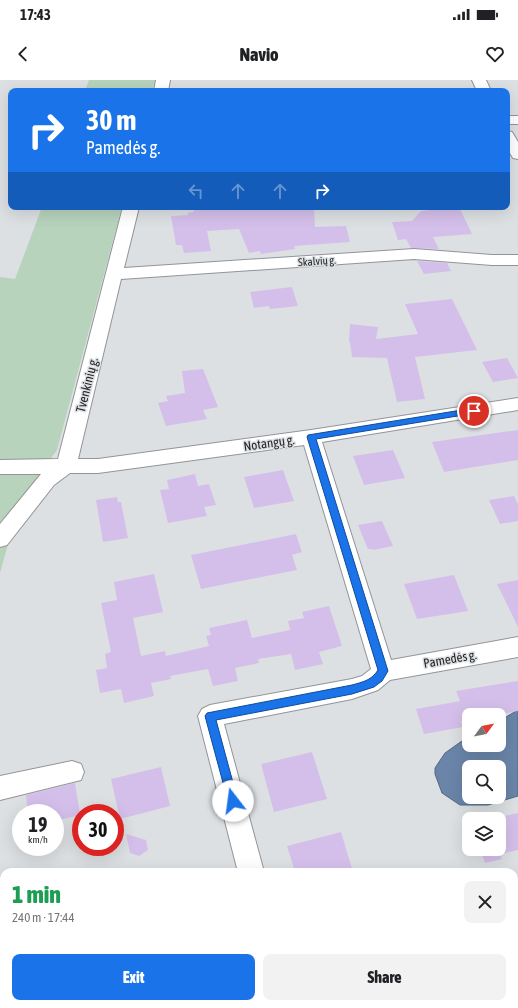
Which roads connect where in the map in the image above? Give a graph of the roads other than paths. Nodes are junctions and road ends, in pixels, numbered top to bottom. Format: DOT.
graph roads {
  1 [pos="510,140"];
  2 [pos="518,155"];
  3 [pos="130,210"];
  4 [pos="518,260"];
  5 [pos="115,274"];
  6 [pos="518,404"];
  7 [pos="311,437"];
  8 [pos="66,466"];
  9 [pos="0,467"];
  10 [pos="0,539"];
  11 [pos="518,647"];
  12 [pos="383,671"];
  13 [pos="72,772"];
  14 [pos="0,788"];
  15 [pos="251,868"];
  1 -- 2 [label="street"];
  3 -- 5 [label="street, Tvenkinių g."];
  4 -- 5 [label="street, Skalvių g."];
  5 -- 8 [label="street, Tvenkinių g."];
  6 -- 7 [label="street, Notangų g."];
  7 -- 8 [label="street, Notangų g."];
  7 -- 12 [label="street"];
  8 -- 9 [label="street, Notangų g."];
  8 -- 10 [label="street"];
  11 -- 12 [label="street, Pamedės g."];
  12 -- 15 [label="street"];
  13 -- 14 [label="street"];
}
